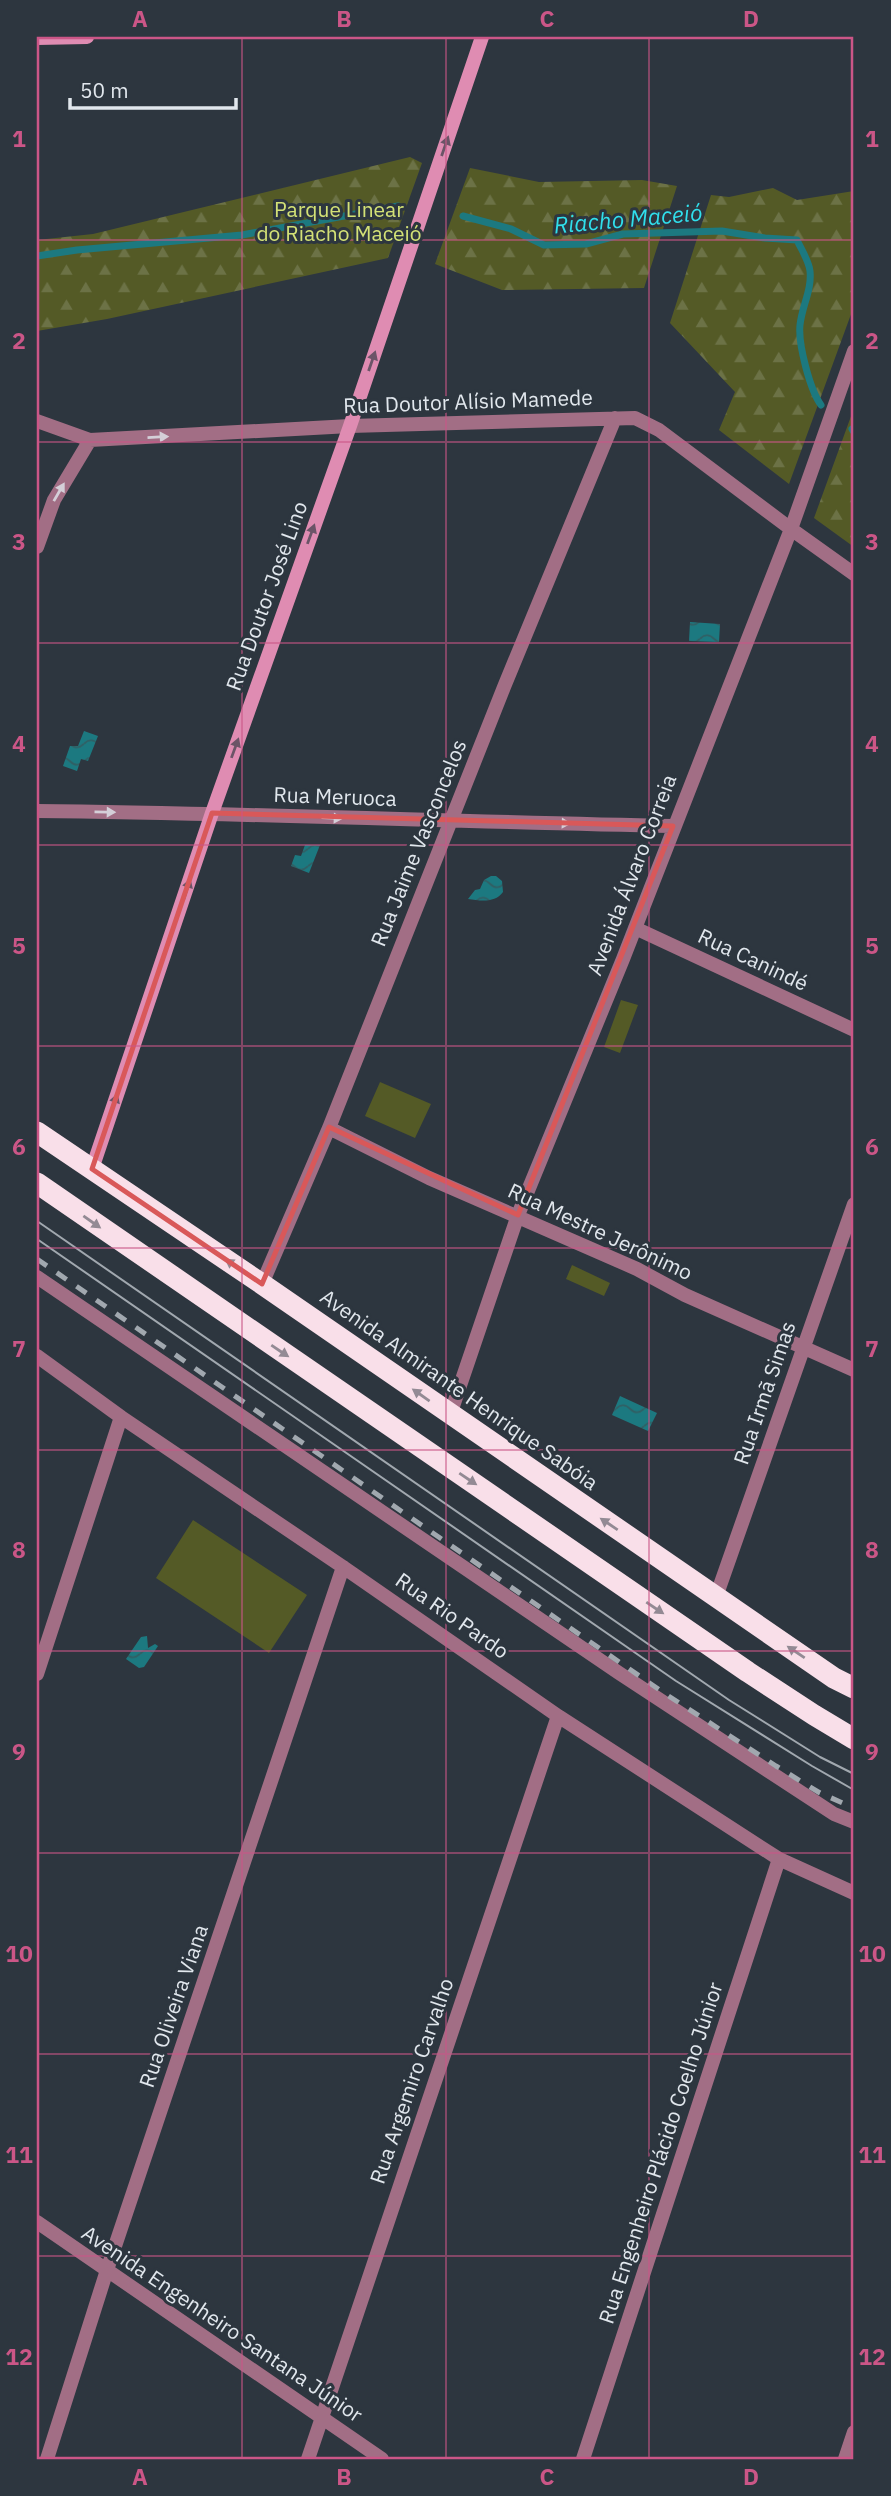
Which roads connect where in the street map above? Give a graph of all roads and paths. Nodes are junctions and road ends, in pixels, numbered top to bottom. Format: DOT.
graph roads {
  1 [pos="87,37"];
  2 [pos="482,37"];
  3 [pos="37,38"];
  4 [pos="854,351"];
  5 [pos="615,418"];
  6 [pos="37,421"];
  7 [pos="350,426"];
  8 [pos="90,440"];
  9 [pos="790,529"];
  10 [pos="37,547"];
  11 [pos="854,574"];
  12 [pos="37,811"];
  13 [pos="212,813"];
  14 [pos="450,820"];
  15 [pos="673,826"];
  16 [pos="635,928"];
  17 [pos="854,1031"];
  18 [pos="329,1128"];
  19 [pos="37,1132"];
  20 [pos="92,1169"];
  21 [pos="37,1182"];
  22 [pos="854,1204"];
  23 [pos="518,1215"];
  24 [pos="37,1277"];
  25 [pos="262,1284"];
  26 [pos="804,1347"];
  27 [pos="37,1356"];
  28 [pos="854,1370"];
  29 [pos="450,1415"];
  30 [pos="121,1417"];
  31 [pos="344,1567"];
  32 [pos="716,1597"];
  33 [pos="37,1674"];
  34 [pos="854,1688"];
  35 [pos="558,1716"];
  36 [pos="854,1739"];
  37 [pos="854,1822"];
  38 [pos="779,1859"];
  39 [pos="854,1893"];
  40 [pos="37,2222"];
  41 [pos="107,2270"];
  42 [pos="320,2417"];
  43 [pos="854,2432"];
  44 [pos="47,2459"];
  45 [pos="308,2459"];
  46 [pos="383,2459"];
  47 [pos="583,2459"];
  48 [pos="845,2459"];
  1 -- 3 [label="street"];
  7 -- 2 [label="street, Rua Doutor José Lino, one-way"];
  4 -- 9 [label="street, Avenida Álvaro Correia"];
  5 -- 7 [label="street, Rua Doutor Alísio Mamede"];
  5 -- 9 [label="street, Rua Doutor Alísio Mamede"];
  5 -- 14 [label="street, Rua Jaime Vasconcelos"];
  6 -- 8 [label="street, Rua Doutor Alísio Mamede"];
  8 -- 7 [label="street, Rua Doutor Alísio Mamede, one-way"];
  13 -- 7 [label="street, Rua Doutor José Lino, one-way"];
  10 -- 8 [label="street, one-way"];
  9 -- 11 [label="street, Rua Doutor Alísio Mamede"];
  9 -- 15 [label="street, Avenida Álvaro Correia"];
  12 -- 13 [label="street, Rua Meruoca, one-way"];
  13 -- 14 [label="street, Rua Meruoca, one-way"];
  20 -- 13 [label="street, Rua Doutor José Lino, one-way"];
  14 -- 15 [label="street, Rua Meruoca, one-way"];
  14 -- 18 [label="street, Rua Jaime Vasconcelos"];
  15 -- 16 [label="street, Avenida Álvaro Correia"];
  16 -- 17 [label="street, Rua Canindé"];
  16 -- 23 [label="street, Avenida Álvaro Correia"];
  18 -- 23 [label="street, Rua Mestre Jerônimo"];
  18 -- 25 [label="street, Rua Jaime Vasconcelos"];
  19 -- 20 [label="highway, Avenida Almirante Henrique Sabóia"];
  25 -- 20 [label="highway, Avenida Almirante Henrique Sabóia, one-way"];
  21 -- 36 [label="highway, one-way"];
  22 -- 26 [label="street, Rua Irmã Simas"];
  23 -- 26 [label="street, Rua Mestre Jerônimo"];
  23 -- 29 [label="street, Avenida Álvaro Correia"];
  24 -- 37 [label="street"];
  29 -- 25 [label="highway, Avenida Almirante Henrique Sabóia, one-way"];
  26 -- 28 [label="street, Rua Mestre Jerônimo"];
  26 -- 32 [label="street, Rua Irmã Simas"];
  27 -- 30 [label="street, Rua Rio Pardo"];
  32 -- 29 [label="highway, Avenida Almirante Henrique Sabóia, one-way"];
  30 -- 31 [label="street, Rua Rio Pardo"];
  30 -- 33 [label="street"];
  31 -- 35 [label="street, Rua Rio Pardo"];
  31 -- 41 [label="street, Rua Oliveira Viana"];
  34 -- 32 [label="highway, Avenida Almirante Henrique Sabóia, one-way"];
  35 -- 38 [label="street, Rua Rio Pardo"];
  35 -- 42 [label="street, Rua Argemiro Carvalho"];
  38 -- 39 [label="street, Rua Rio Pardo"];
  38 -- 47 [label="street, Rua Engenheiro Plácido Coelho Júnior"];
  40 -- 41 [label="street, Avenida Engenheiro Santana Júnior"];
  41 -- 42 [label="street, Avenida Engenheiro Santana Júnior"];
  41 -- 44 [label="street, Rua Oliveira Viana"];
  42 -- 45 [label="street, Rua Argemiro Carvalho"];
  42 -- 46 [label="street, Avenida Engenheiro Santana Júnior"];
  43 -- 48 [label="street"];
}
